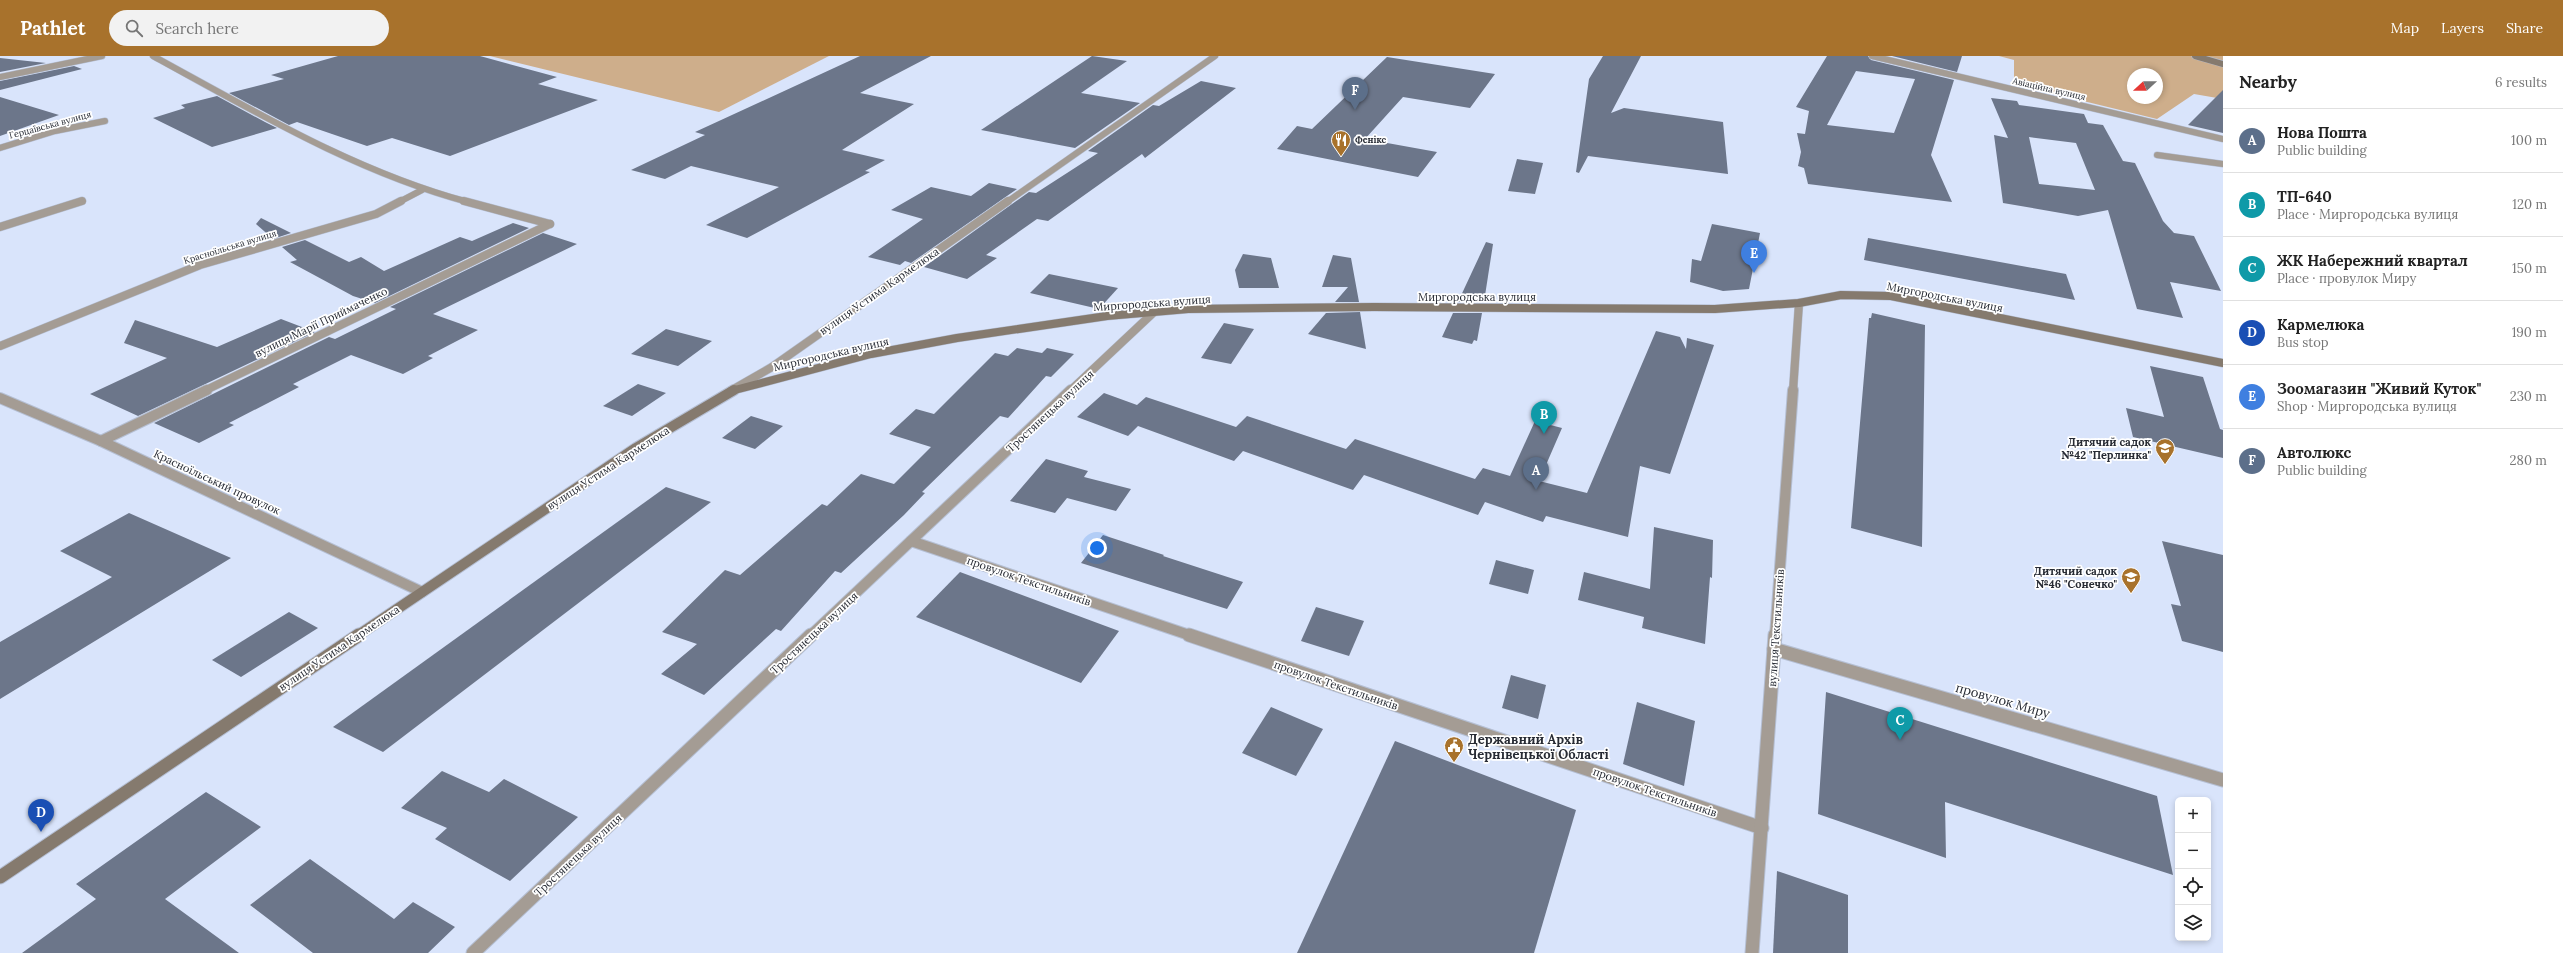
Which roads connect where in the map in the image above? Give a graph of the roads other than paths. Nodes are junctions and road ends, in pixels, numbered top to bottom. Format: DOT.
graph roads {
  1 [pos="102,56"];
  2 [pos="153,56"];
  3 [pos="1215,56"];
  4 [pos="1872,56"];
  5 [pos="2195,56"];
  6 [pos="2223,64"];
  7 [pos="0,77"];
  8 [pos="105,121"];
  9 [pos="2223,139"];
  10 [pos="0,148"];
  11 [pos="2157,155"];
  12 [pos="2223,164"];
  13 [pos="422,190"];
  14 [pos="82,200"];
  15 [pos="0,227"];
  16 [pos="1799,303"];
  17 [pos="1154,312"];
  18 [pos="0,346"];
  19 [pos="2223,363"];
  20 [pos="731,391"];
  21 [pos="0,398"];
  22 [pos="101,441"];
  23 [pos="911,541"];
  24 [pos="422,592"];
  25 [pos="1774,649"];
  26 [pos="2223,780"];
  27 [pos="1762,828"];
  28 [pos="0,877"];
  29 [pos="473,953"];
  30 [pos="1752,953"];
  1 -- 7 [label="street"];
  2 -- 13 [label="street"];
  3 -- 20 [label="street, вулиця Устима Кармелюка"];
  4 -- 9 [label="street, Авіаційна вулиця"];
  5 -- 6 [label="main road"];
  8 -- 10 [label="street, Герцаївська вулиця"];
  11 -- 12 [label="street"];
  13 -- 18 [label="street, Красноїльська вулиця"];
  13 -- 22 [label="street, вулиця Марії Приймаченко"];
  14 -- 15 [label="street"];
  16 -- 17 [label="main road, Миргородська вулиця"];
  16 -- 19 [label="main road, Миргородська вулиця"];
  16 -- 25 [label="street, вулиця Текстильників"];
  17 -- 20 [label="main road, Миргородська вулиця"];
  17 -- 23 [label="street, Тростянецька вулиця"];
  20 -- 24 [label="main road, вулиця Устима Кармелюка"];
  21 -- 22 [label="street, Красноїльський провулок"];
  22 -- 24 [label="street, Красноїльський провулок"];
  23 -- 27 [label="street, провулок Текстильників"];
  23 -- 29 [label="street, Тростянецька вулиця"];
  24 -- 28 [label="main road, вулиця Устима Кармелюка"];
  25 -- 26 [label="street, провулок Миру"];
  25 -- 27 [label="street, вулиця Текстильників"];
  27 -- 30 [label="street, вулиця Текстильників"];
}
